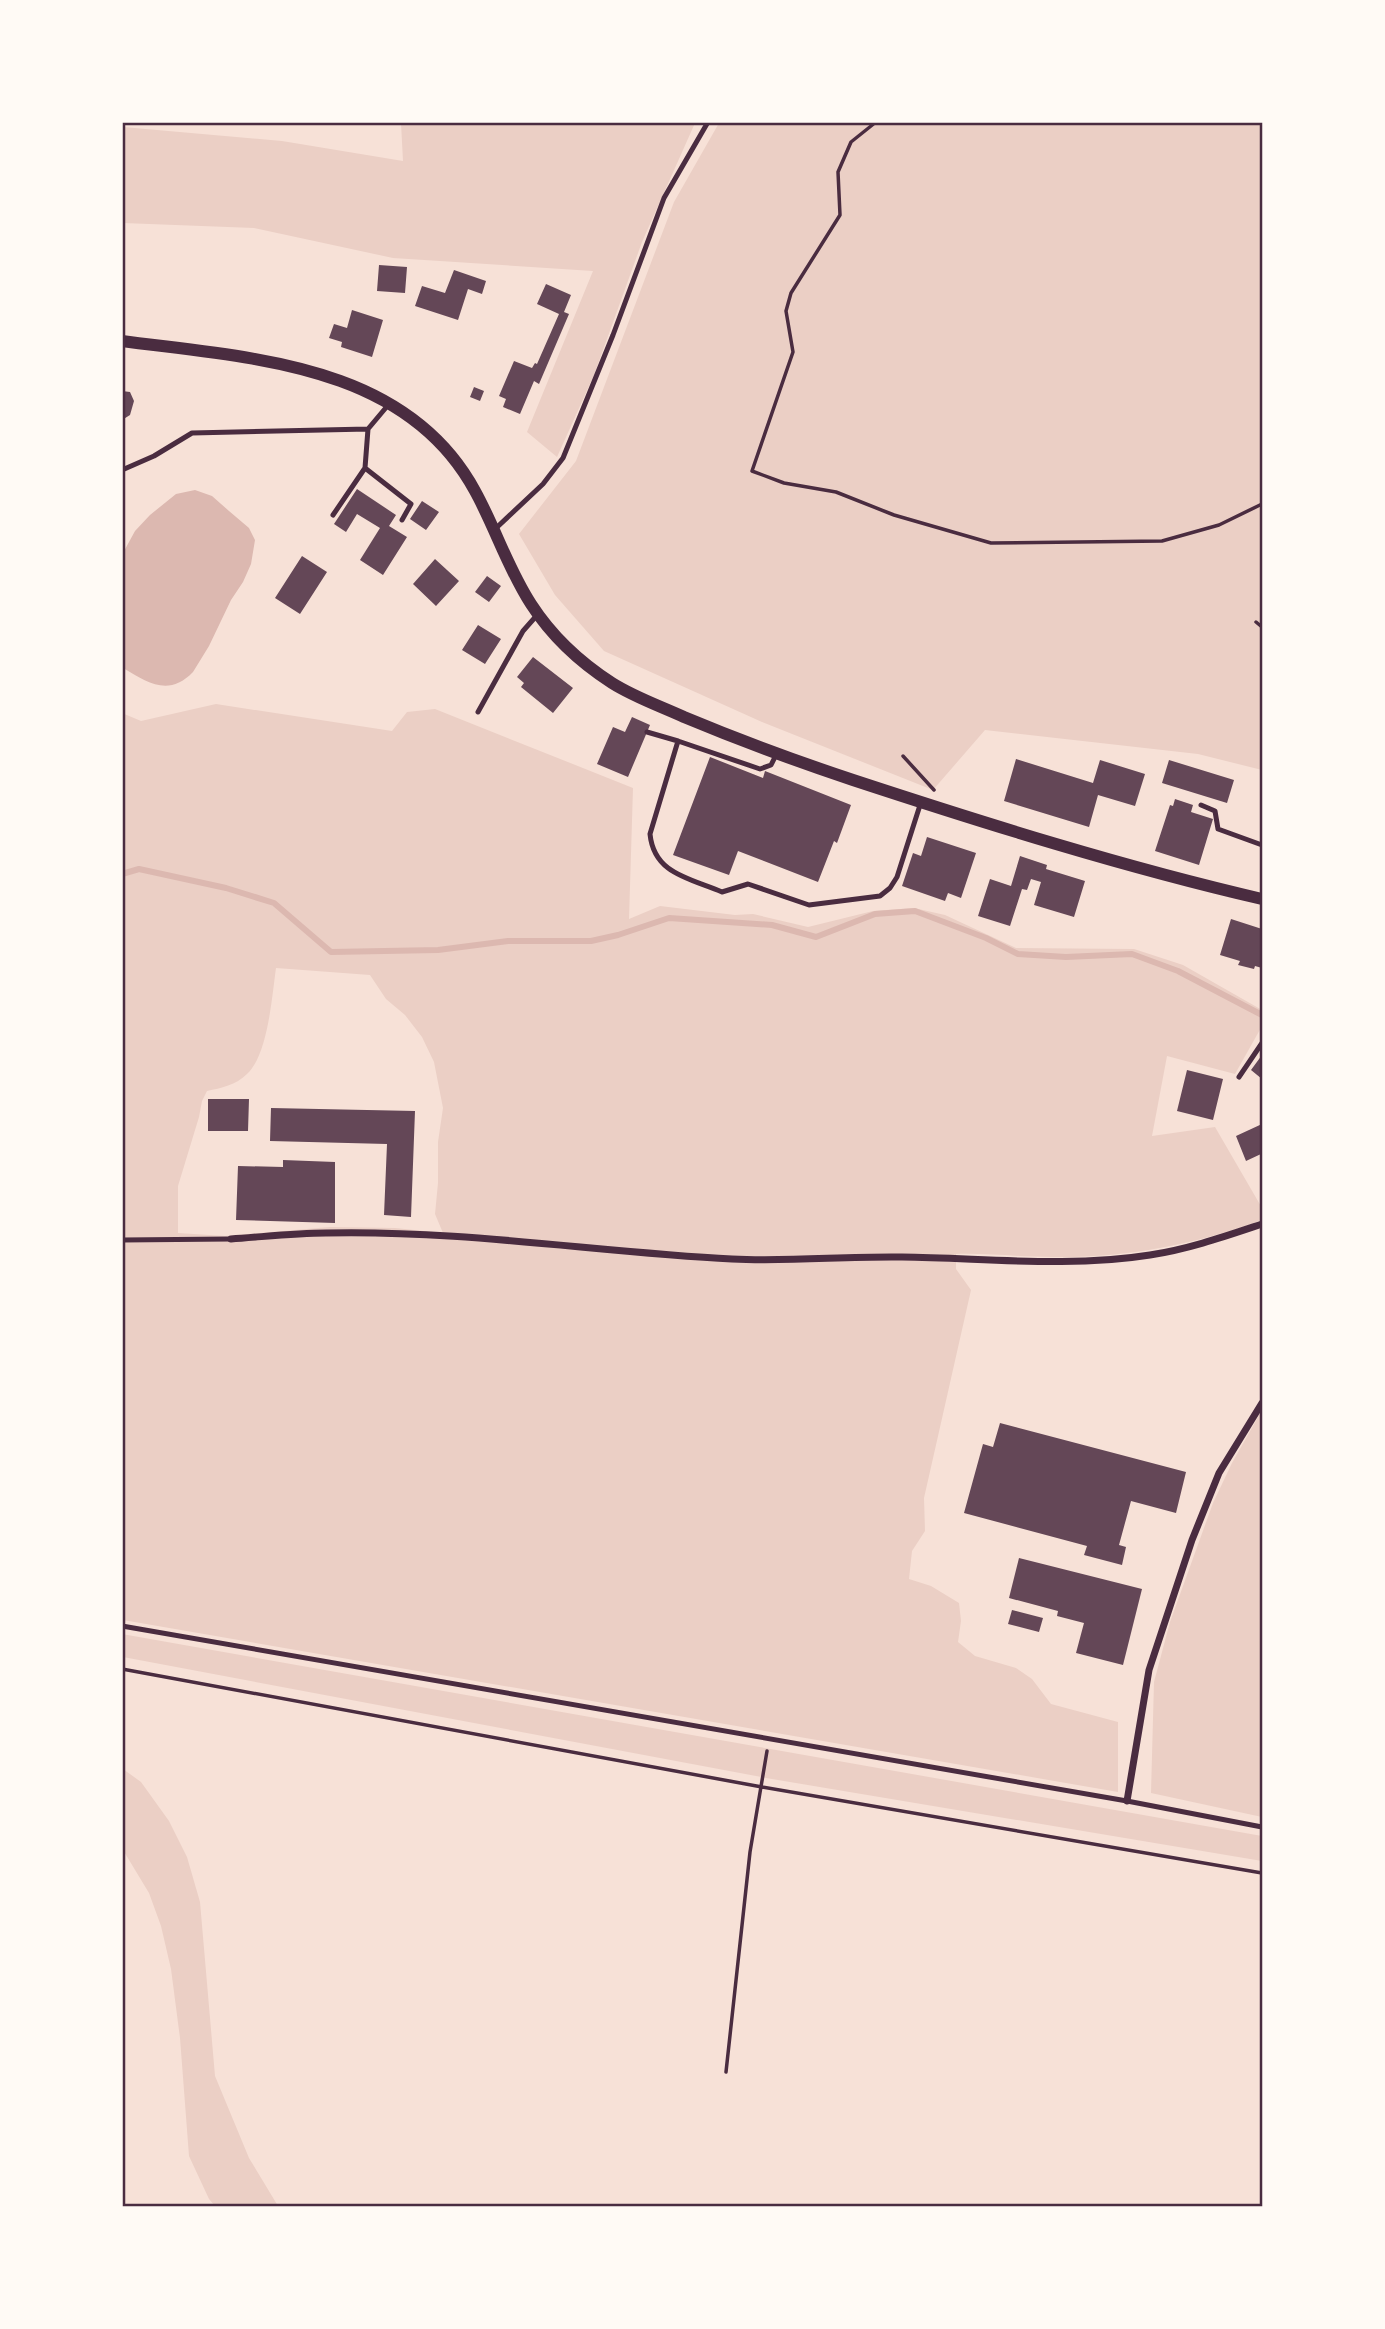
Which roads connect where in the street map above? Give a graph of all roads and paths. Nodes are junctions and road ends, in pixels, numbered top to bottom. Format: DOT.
graph roads {
  1 [pos="708,122"];
  2 [pos="876,122"];
  3 [pos="122,341"];
  4 [pos="389,404"];
  5 [pos="368,429"];
  6 [pos="365,468"];
  7 [pos="122,470"];
  8 [pos="1262,504"];
  9 [pos="332,515"];
  10 [pos="402,520"];
  11 [pos="494,530"];
  12 [pos="538,614"];
  13 [pos="1256,622"];
  14 [pos="1262,627"];
  15 [pos="478,712"];
  16 [pos="647,732"];
  17 [pos="678,741"];
  18 [pos="776,753"];
  19 [pos="902,756"];
  20 [pos="938,794"];
  21 [pos="920,802"];
  22 [pos="1201,805"];
  23 [pos="1262,845"];
  24 [pos="1262,899"];
  25 [pos="1262,1043"];
  26 [pos="1239,1077"];
  27 [pos="1262,1224"];
  28 [pos="231,1239"];
  29 [pos="122,1240"];
  30 [pos="1262,1403"];
  31 [pos="122,1626"];
  32 [pos="122,1669"];
  33 [pos="769,1739"];
  34 [pos="762,1787"];
  35 [pos="1127,1801"];
  36 [pos="1262,1827"];
  37 [pos="1262,1873"];
  38 [pos="726,2072"];
  1 -- 11 [label="lane"];
  2 -- 8 [label="path"];
  3 -- 4 [label="street"];
  4 -- 5 [label="lane"];
  4 -- 11 [label="street"];
  5 -- 6 [label="lane"];
  5 -- 7 [label="lane"];
  6 -- 9 [label="lane"];
  6 -- 10 [label="lane"];
  11 -- 12 [label="street"];
  12 -- 15 [label="lane"];
  12 -- 18 [label="street"];
  13 -- 14 [label="path"];
  16 -- 17 [label="lane"];
  17 -- 18 [label="lane"];
  17 -- 21 [label="lane"];
  18 -- 21 [label="street"];
  19 -- 20 [label="path"];
  21 -- 24 [label="street"];
  22 -- 23 [label="lane"];
  25 -- 26 [label="lane"];
  27 -- 28 [label="street"];
  28 -- 29 [label="lane"];
  30 -- 35 [label="street"];
  31 -- 33 [label="lane"];
  32 -- 34 [label="path"];
  33 -- 34 [label="path"];
  33 -- 35 [label="lane"];
  34 -- 37 [label="path"];
  34 -- 38 [label="path"];
  35 -- 36 [label="lane"];
}
